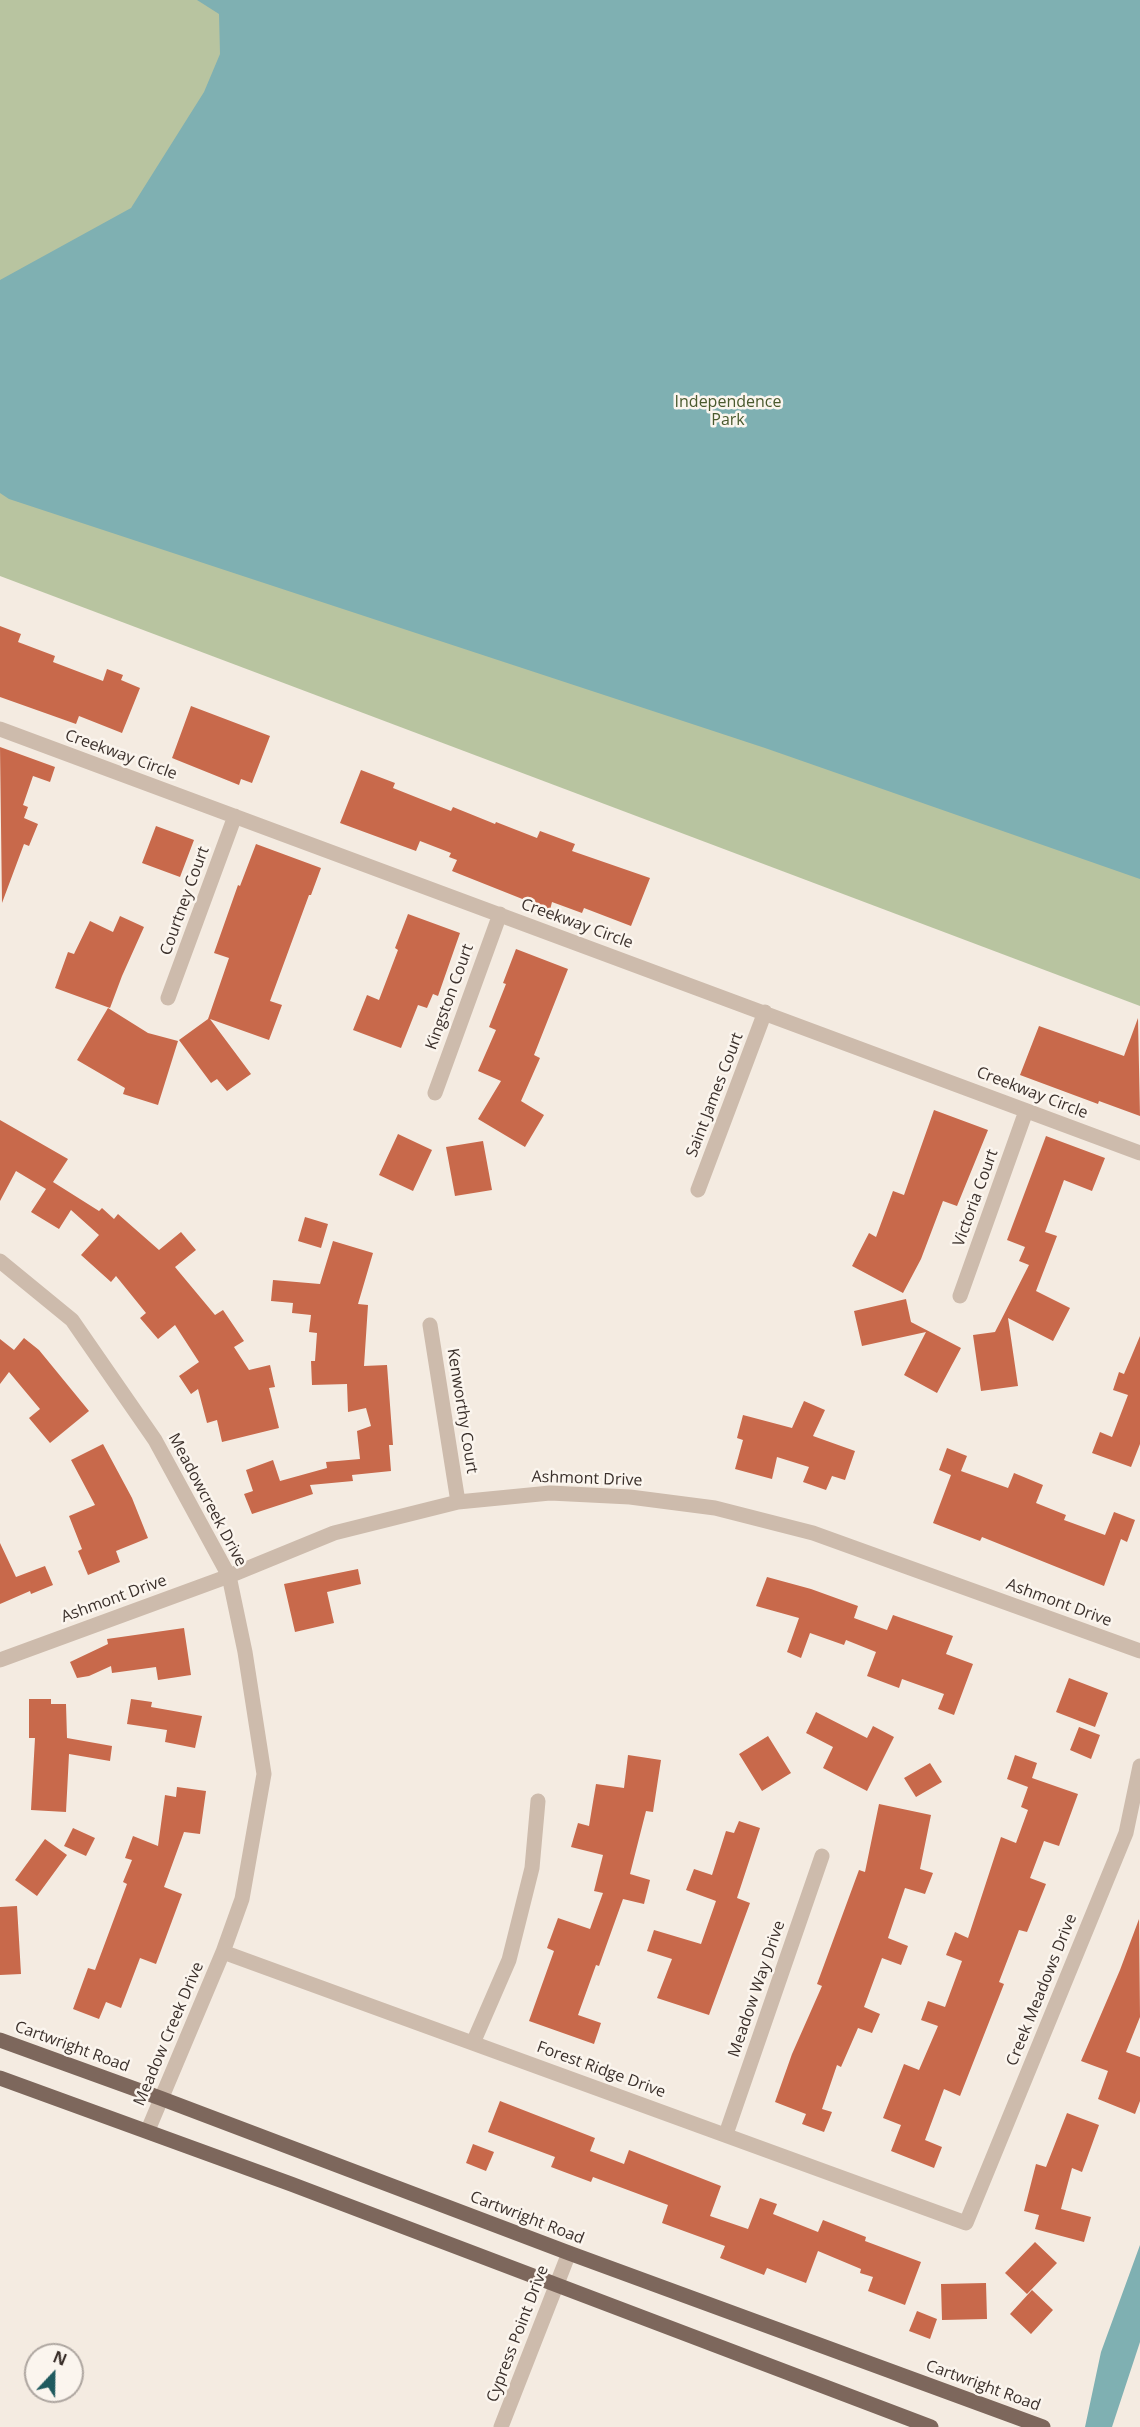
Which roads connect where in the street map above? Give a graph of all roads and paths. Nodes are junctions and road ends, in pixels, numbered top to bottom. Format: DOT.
graph roads {
  1 [pos="0,729"];
  2 [pos="235,816"];
  3 [pos="500,914"];
  4 [pos="168,998"];
  5 [pos="765,1012"];
  6 [pos="435,1093"];
  7 [pos="1026,1111"];
  8 [pos="1140,1153"];
  9 [pos="698,1191"];
  10 [pos="0,1261"];
  11 [pos="960,1296"];
  12 [pos="430,1325"];
  13 [pos="458,1502"];
  14 [pos="229,1576"];
  15 [pos="1140,1651"];
  16 [pos="0,1660"];
  17 [pos="1140,1766"];
  18 [pos="538,1801"];
  19 [pos="822,1856"];
  20 [pos="223,1952"];
  21 [pos="0,2040"];
  22 [pos="473,2043"];
  23 [pos="0,2078"];
  24 [pos="160,2098"];
  25 [pos="148,2130"];
  26 [pos="726,2134"];
  27 [pos="966,2223"];
  28 [pos="569,2253"];
  29 [pos="557,2284"];
  30 [pos="501,2427"];
  31 [pos="931,2427"];
  32 [pos="1043,2427"];
  1 -- 2 [label="street, Creekway Circle"];
  2 -- 3 [label="street, Creekway Circle"];
  2 -- 4 [label="street, Courtney Court"];
  3 -- 5 [label="street, Creekway Circle"];
  3 -- 6 [label="street, Kingston Court"];
  5 -- 7 [label="street, Creekway Circle"];
  5 -- 9 [label="street, Saint James Court"];
  7 -- 8 [label="street, Creekway Circle"];
  7 -- 11 [label="street, Victoria Court"];
  10 -- 14 [label="street, Meadowcreek Drive"];
  12 -- 13 [label="street, Kenworthy Court"];
  13 -- 14 [label="street, Ashmont Drive"];
  13 -- 15 [label="street, Ashmont Drive"];
  14 -- 16 [label="street, Ashmont Drive"];
  14 -- 20 [label="street, Meadowcreek Drive"];
  17 -- 27 [label="street, Creek Meadows Drive"];
  18 -- 22 [label="street"];
  19 -- 26 [label="street, Meadow Way Drive"];
  20 -- 22 [label="street, Forest Ridge Drive"];
  20 -- 24 [label="street, Meadow Creek Drive"];
  21 -- 24 [label="main road, Cartwright Road"];
  22 -- 26 [label="street, Forest Ridge Drive"];
  23 -- 25 [label="main road"];
  24 -- 25 [label="street, Meadow Creek Drive"];
  24 -- 28 [label="main road, Cartwright Road"];
  25 -- 29 [label="main road"];
  26 -- 27 [label="street, Forest Ridge Drive"];
  28 -- 29 [label="street, Cypress Point Drive"];
  28 -- 32 [label="main road, Cartwright Road"];
  29 -- 30 [label="street, Cypress Point Drive"];
  29 -- 31 [label="main road"];
}
